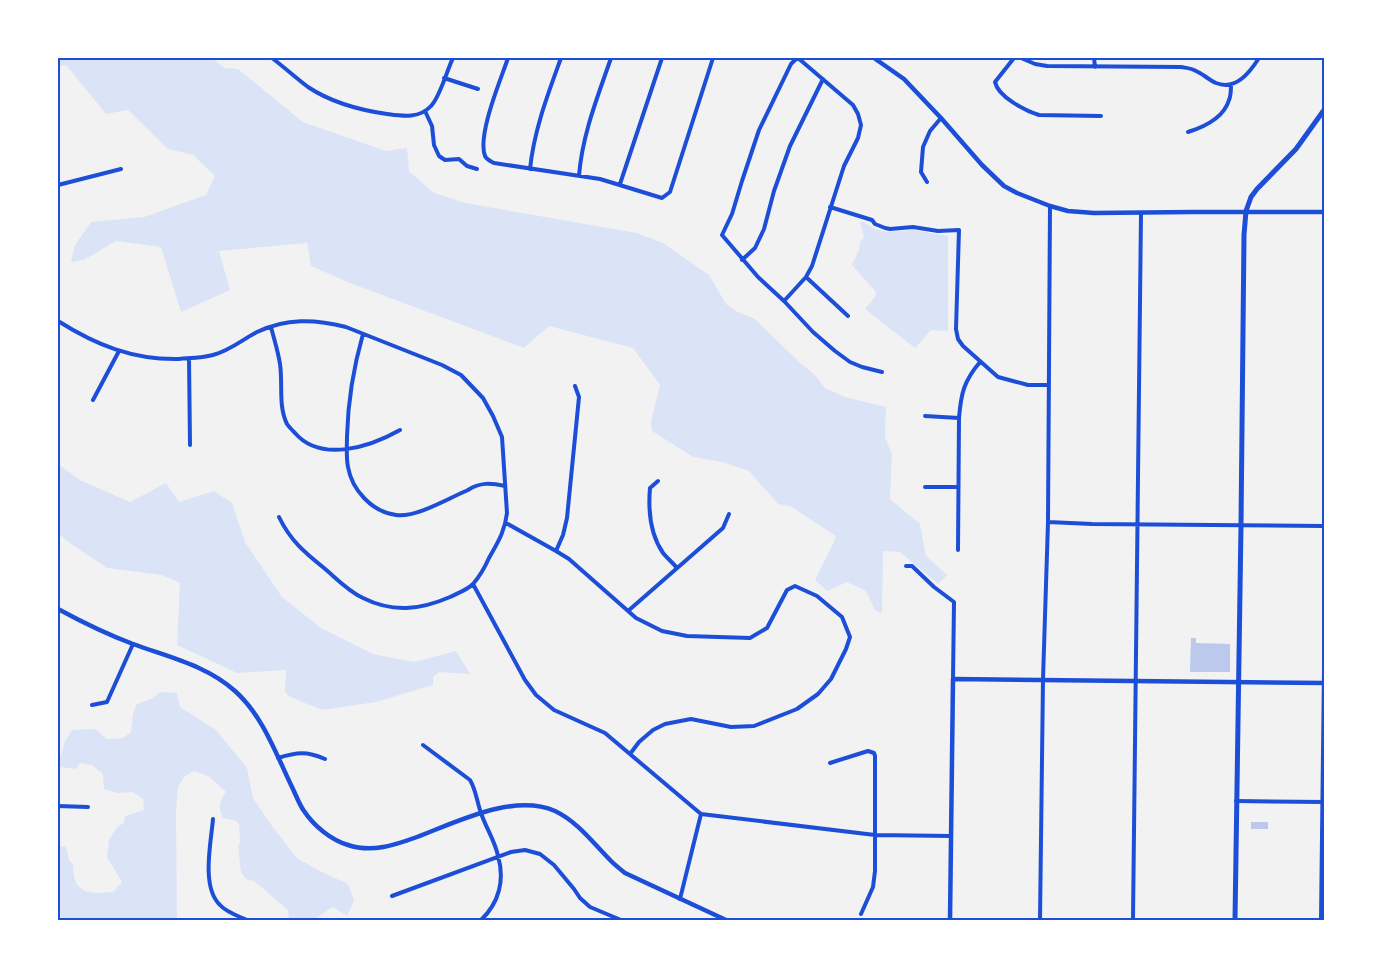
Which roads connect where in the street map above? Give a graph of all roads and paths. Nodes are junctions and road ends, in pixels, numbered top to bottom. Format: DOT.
graph roads {
  1 [pos="272,58"];
  2 [pos="453,58"];
  3 [pos="508,58"];
  4 [pos="561,58"];
  5 [pos="611,58"];
  6 [pos="662,58"];
  7 [pos="713,58"];
  8 [pos="797,58"];
  9 [pos="874,58"];
  10 [pos="1014,58"];
  11 [pos="1021,58"];
  12 [pos="1094,58"];
  13 [pos="1259,58"];
  14 [pos="1096,67"];
  15 [pos="444,78"];
  16 [pos="823,79"];
  17 [pos="1231,84"];
  18 [pos="478,89"];
  19 [pos="1324,110"];
  20 [pos="425,111"];
  21 [pos="1101,116"];
  22 [pos="941,118"];
  23 [pos="1188,132"];
  24 [pos="530,168"];
  25 [pos="120,169"];
  26 [pos="478,169"];
  27 [pos="579,176"];
  28 [pos="927,182"];
  29 [pos="620,184"];
  30 [pos="58,185"];
  31 [pos="1050,206"];
  32 [pos="830,207"];
  33 [pos="1246,212"];
  34 [pos="1324,212"];
  35 [pos="1141,213"];
  36 [pos="742,260"];
  37 [pos="806,277"];
  38 [pos="784,301"];
  39 [pos="848,316"];
  40 [pos="58,321"];
  41 [pos="272,327"];
  42 [pos="363,334"];
  43 [pos="120,351"];
  44 [pos="189,358"];
  45 [pos="980,362"];
  46 [pos="882,372"];
  47 [pos="1049,385"];
  48 [pos="575,386"];
  49 [pos="93,400"];
  50 [pos="925,416"];
  51 [pos="959,418"];
  52 [pos="400,430"];
  53 [pos="190,445"];
  54 [pos="347,448"];
  55 [pos="658,481"];
  56 [pos="505,486"];
  57 [pos="925,486"];
  58 [pos="958,487"];
  59 [pos="729,514"];
  60 [pos="279,517"];
  61 [pos="1048,522"];
  62 [pos="506,523"];
  63 [pos="1137,524"];
  64 [pos="1241,525"];
  65 [pos="1324,526"];
  66 [pos="958,550"];
  67 [pos="556,551"];
  68 [pos="906,566"];
  69 [pos="677,568"];
  70 [pos="473,584"];
  71 [pos="58,609"];
  72 [pos="628,611"];
  73 [pos="133,644"];
  74 [pos="1324,669"];
  75 [pos="953,679"];
  76 [pos="1043,679"];
  77 [pos="1135,680"];
  78 [pos="1238,682"];
  79 [pos="1324,683"];
  80 [pos="92,705"];
  81 [pos="423,745"];
  82 [pos="630,754"];
  83 [pos="278,758"];
  84 [pos="325,759"];
  85 [pos="830,763"];
  86 [pos="1236,801"];
  87 [pos="1324,802"];
  88 [pos="58,806"];
  89 [pos="88,808"];
  90 [pos="481,813"];
  91 [pos="701,814"];
  92 [pos="213,819"];
  93 [pos="875,834"];
  94 [pos="951,836"];
  95 [pos="498,856"];
  96 [pos="392,896"];
  97 [pos="680,898"];
  98 [pos="861,914"];
  99 [pos="247,920"];
  100 [pos="481,920"];
  101 [pos="622,920"];
  102 [pos="726,920"];
  103 [pos="950,920"];
  104 [pos="1040,920"];
  105 [pos="1133,920"];
  106 [pos="1235,920"];
  107 [pos="1321,920"];
  1 -- 20 [label="street"];
  2 -- 15 [label="street"];
  3 -- 24 [label="street"];
  4 -- 24 [label="street"];
  5 -- 27 [label="street"];
  6 -- 29 [label="street"];
  7 -- 29 [label="street"];
  8 -- 16 [label="street"];
  8 -- 36 [label="street"];
  9 -- 22 [label="street"];
  10 -- 21 [label="street"];
  11 -- 14 [label="street"];
  12 -- 14 [label="street"];
  13 -- 17 [label="street"];
  14 -- 17 [label="street"];
  15 -- 18 [label="street"];
  15 -- 20 [label="street"];
  16 -- 32 [label="street"];
  16 -- 36 [label="street"];
  17 -- 23 [label="street"];
  19 -- 33 [label="main road"];
  20 -- 26 [label="street"];
  22 -- 28 [label="street"];
  22 -- 31 [label="street"];
  24 -- 27 [label="street"];
  25 -- 30 [label="street"];
  27 -- 29 [label="street"];
  31 -- 35 [label="street"];
  31 -- 47 [label="street"];
  32 -- 37 [label="street"];
  32 -- 45 [label="street"];
  33 -- 34 [label="street"];
  33 -- 35 [label="street"];
  33 -- 64 [label="main road"];
  35 -- 63 [label="street"];
  36 -- 38 [label="street"];
  37 -- 38 [label="street"];
  37 -- 39 [label="street"];
  38 -- 46 [label="street"];
  40 -- 43 [label="street"];
  41 -- 42 [label="street"];
  41 -- 44 [label="street"];
  41 -- 54 [label="street"];
  42 -- 54 [label="street"];
  42 -- 56 [label="street"];
  43 -- 44 [label="street"];
  43 -- 49 [label="street"];
  44 -- 53 [label="street"];
  45 -- 47 [label="street"];
  45 -- 51 [label="street"];
  47 -- 61 [label="street"];
  48 -- 67 [label="street"];
  50 -- 51 [label="street"];
  51 -- 58 [label="street"];
  52 -- 54 [label="street"];
  54 -- 56 [label="street"];
  55 -- 69 [label="street"];
  56 -- 62 [label="street"];
  57 -- 58 [label="street"];
  58 -- 66 [label="street"];
  59 -- 69 [label="street"];
  60 -- 70 [label="street"];
  61 -- 63 [label="street"];
  61 -- 76 [label="street"];
  62 -- 67 [label="street"];
  62 -- 70 [label="street"];
  63 -- 64 [label="street"];
  63 -- 77 [label="street"];
  64 -- 65 [label="street"];
  64 -- 78 [label="main road"];
  67 -- 72 [label="street"];
  68 -- 75 [label="street"];
  69 -- 72 [label="street"];
  70 -- 82 [label="street"];
  71 -- 73 [label="street"];
  72 -- 82 [label="street"];
  73 -- 80 [label="street"];
  73 -- 83 [label="street"];
  74 -- 79 [label="street"];
  75 -- 76 [label="street"];
  75 -- 94 [label="street"];
  76 -- 77 [label="street"];
  76 -- 104 [label="street"];
  77 -- 78 [label="street"];
  77 -- 105 [label="street"];
  78 -- 79 [label="street"];
  78 -- 86 [label="main road"];
  79 -- 87 [label="street"];
  81 -- 90 [label="street"];
  82 -- 91 [label="street"];
  83 -- 84 [label="street"];
  83 -- 90 [label="street"];
  85 -- 93 [label="street"];
  86 -- 87 [label="street"];
  86 -- 106 [label="main road"];
  87 -- 107 [label="street"];
  88 -- 89 [label="street"];
  90 -- 95 [label="street"];
  90 -- 97 [label="street"];
  91 -- 93 [label="street"];
  91 -- 97 [label="street"];
  92 -- 99 [label="street"];
  93 -- 94 [label="street"];
  93 -- 98 [label="street"];
  94 -- 103 [label="street"];
  95 -- 96 [label="street"];
  95 -- 100 [label="street"];
  95 -- 101 [label="street"];
  97 -- 102 [label="street"];
}
